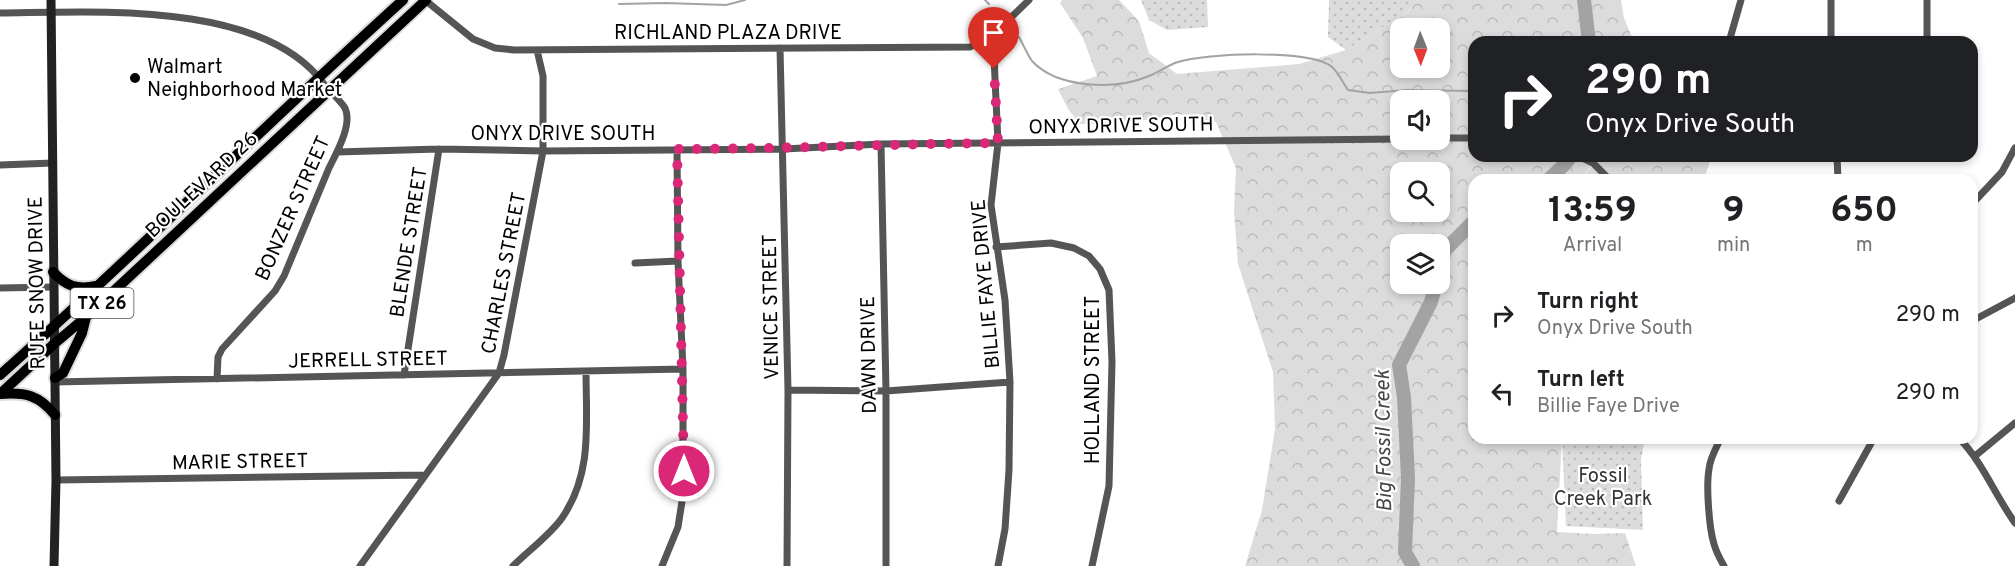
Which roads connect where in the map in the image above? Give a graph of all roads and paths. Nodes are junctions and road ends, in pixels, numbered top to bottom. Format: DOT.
graph roads {
  1 [pos="51,0"];
  2 [pos="403,0"];
  3 [pos="425,0"];
  4 [pos="1029,0"];
  5 [pos="1741,0"];
  6 [pos="1831,0"];
  7 [pos="1927,0"];
  8 [pos="0,13"];
  9 [pos="52,13"];
  10 [pos="993,35"];
  11 [pos="1731,36"];
  12 [pos="1831,36"];
  13 [pos="1927,36"];
  14 [pos="780,48"];
  15 [pos="537,50"];
  16 [pos="319,76"];
  17 [pos="328,90"];
  18 [pos="1450,138"];
  19 [pos="1468,138"];
  20 [pos="1390,139"];
  21 [pos="998,143"];
  22 [pos="881,144"];
  23 [pos="2015,148"];
  24 [pos="439,149"];
  25 [pos="677,149"];
  26 [pos="784,149"];
  27 [pos="543,151"];
  28 [pos="337,152"];
  29 [pos="1591,162"];
  30 [pos="53,163"];
  31 [pos="0,165"];
  32 [pos="1604,174"];
  33 [pos="1978,198"];
  34 [pos="188,201"];
  35 [pos="198,212"];
  36 [pos="996,247"];
  37 [pos="678,261"];
  38 [pos="635,263"];
  39 [pos="54,272"];
  40 [pos="96,286"];
  41 [pos="54,287"];
  42 [pos="0,288"];
  43 [pos="2015,298"];
  44 [pos="86,317"];
  45 [pos="1978,318"];
  46 [pos="54,327"];
  47 [pos="54,344"];
  48 [pos="683,369"];
  49 [pos="586,371"];
  50 [pos="499,373"];
  51 [pos="0,375"];
  52 [pos="404,375"];
  53 [pos="217,379"];
  54 [pos="55,380"];
  55 [pos="1010,382"];
  56 [pos="788,390"];
  57 [pos="886,391"];
  58 [pos="0,394"];
  59 [pos="55,415"];
  60 [pos="2015,423"];
  61 [pos="1718,444"];
  62 [pos="1871,444"];
  63 [pos="1964,444"];
  64 [pos="1974,456"];
  65 [pos="424,475"];
  66 [pos="56,480"];
  67 [pos="1839,501"];
  68 [pos="2015,522"];
  69 [pos="54,566"];
  70 [pos="360,566"];
  71 [pos="513,566"];
  72 [pos="663,566"];
  73 [pos="787,566"];
  74 [pos="886,566"];
  75 [pos="998,566"];
  76 [pos="1092,566"];
  77 [pos="1724,566"];
  1 -- 9 [label="main road, RUFE SNOW DRIVE"];
  2 -- 16 [label="main road, BOULEVARD 26 / TX 26"];
  3 -- 15 [label="street, RICHLAND PLAZA DRIVE"];
  3 -- 17 [label="main road, BOULEVARD 26 / TX 26"];
  4 -- 10 [label="street, RICHLAND PLAZA DRIVE"];
  5 -- 11 [label="street"];
  6 -- 12 [label="street"];
  7 -- 13 [label="street"];
  8 -- 9 [label="street, BONZER STREET"];
  9 -- 16 [label="street, BONZER STREET"];
  9 -- 30 [label="main road, RUFE SNOW DRIVE"];
  10 -- 14 [label="street, RICHLAND PLAZA DRIVE"];
  10 -- 21 [label="street, BILLIE FAYE DRIVE"];
  14 -- 15 [label="street, RICHLAND PLAZA DRIVE"];
  14 -- 26 [label="street, VENICE STREET"];
  15 -- 27 [label="street, CHARLES STREET"];
  16 -- 17 [label="street, BONZER STREET"];
  16 -- 34 [label="main road, BOULEVARD 26 / TX 26"];
  17 -- 28 [label="street, BONZER STREET"];
  17 -- 35 [label="main road, BOULEVARD 26 / TX 26"];
  18 -- 19 [label="street"];
  20 -- 21 [label="street, ONYX DRIVE SOUTH"];
  21 -- 22 [label="street, ONYX DRIVE SOUTH"];
  21 -- 36 [label="street, BILLIE FAYE DRIVE"];
  22 -- 26 [label="street, ONYX DRIVE SOUTH"];
  22 -- 57 [label="street, DAWN DRIVE"];
  23 -- 33 [label="street"];
  24 -- 27 [label="street, ONYX DRIVE SOUTH"];
  24 -- 28 [label="street, ONYX DRIVE SOUTH"];
  24 -- 52 [label="street, BLENDE STREET"];
  25 -- 26 [label="street, ONYX DRIVE SOUTH"];
  25 -- 27 [label="street, ONYX DRIVE SOUTH"];
  25 -- 37 [label="street"];
  26 -- 56 [label="street, VENICE STREET"];
  27 -- 50 [label="street, CHARLES STREET"];
  28 -- 53 [label="street, BONZER STREET"];
  29 -- 32 [label="street"];
  30 -- 31 [label="street"];
  30 -- 39 [label="main road, RUFE SNOW DRIVE"];
  34 -- 35 [label="main road"];
  34 -- 40 [label="main road, BOULEVARD 26 / TX 26"];
  35 -- 44 [label="main road, BOULEVARD 26 / TX 26"];
  36 -- 55 [label="street, BILLIE FAYE DRIVE"];
  36 -- 76 [label="street, HOLLAND STREET"];
  37 -- 38 [label="street"];
  37 -- 48 [label="street"];
  39 -- 40 [label="main road"];
  39 -- 41 [label="main road, RUFE SNOW DRIVE"];
  40 -- 46 [label="main road, BOULEVARD 26 / TX 26"];
  41 -- 42 [label="street"];
  41 -- 46 [label="main road, RUFE SNOW DRIVE"];
  43 -- 45 [label="street"];
  44 -- 47 [label="main road, BOULEVARD 26 / TX 26"];
  44 -- 54 [label="main road"];
  46 -- 47 [label="main road, RUFE SNOW DRIVE"];
  46 -- 51 [label="main road, BOULEVARD 26 / TX 26"];
  47 -- 54 [label="main road, RUFE SNOW DRIVE"];
  47 -- 58 [label="main road, BOULEVARD 26 / TX 26"];
  48 -- 49 [label="street, JERRELL STREET"];
  48 -- 72 [label="street"];
  49 -- 50 [label="street, JERRELL STREET"];
  49 -- 71 [label="street"];
  50 -- 52 [label="street, JERRELL STREET"];
  50 -- 65 [label="street, CHARLES STREET"];
  52 -- 53 [label="street, JERRELL STREET"];
  53 -- 54 [label="street, JERRELL STREET"];
  54 -- 59 [label="main road, RUFE SNOW DRIVE"];
  55 -- 57 [label="street"];
  55 -- 75 [label="street, BILLIE FAYE DRIVE"];
  56 -- 57 [label="street"];
  56 -- 73 [label="street, VENICE STREET"];
  57 -- 74 [label="street, DAWN DRIVE"];
  58 -- 59 [label="main road"];
  59 -- 66 [label="main road, RUFE SNOW DRIVE"];
  60 -- 64 [label="street"];
  61 -- 77 [label="street"];
  62 -- 67 [label="street"];
  63 -- 64 [label="street"];
  64 -- 68 [label="street"];
  65 -- 66 [label="street, MARIE STREET"];
  65 -- 70 [label="street, CHARLES STREET"];
  66 -- 69 [label="main road, RUFE SNOW DRIVE"];
}
